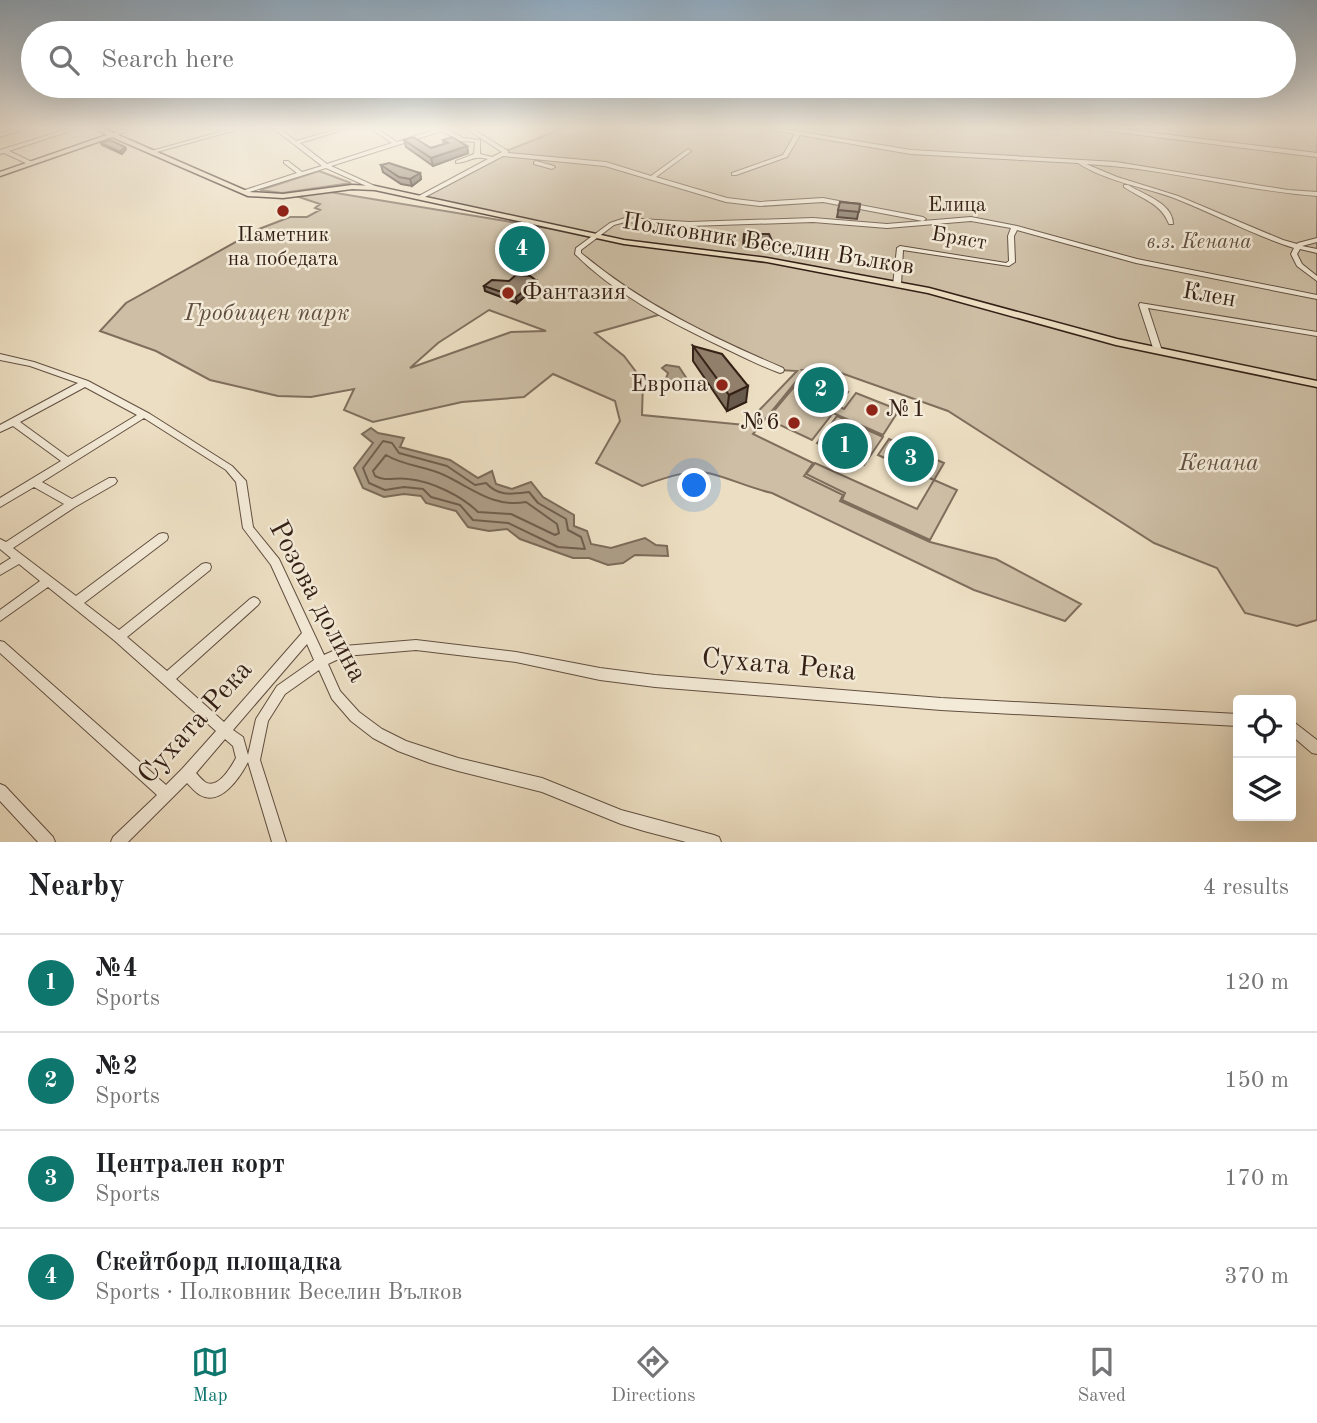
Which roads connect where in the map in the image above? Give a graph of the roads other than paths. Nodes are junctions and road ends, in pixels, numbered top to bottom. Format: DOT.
graph roads {
  1 [pos="18,167"];
  2 [pos="186,167"];
  3 [pos="291,167"];
  4 [pos="322,167"];
  5 [pos="329,167"];
  6 [pos="478,167"];
  7 [pos="618,167"];
  8 [pos="666,167"];
  9 [pos="753,167"];
  10 [pos="1090,167"];
  11 [pos="1138,167"];
  12 [pos="0,174"];
  13 [pos="734,174"];
  14 [pos="298,175"];
  15 [pos="653,177"];
  16 [pos="1123,182"];
  17 [pos="375,188"];
  18 [pos="244,192"];
  19 [pos="1317,194"];
  20 [pos="419,198"];
  21 [pos="935,220"];
  22 [pos="1171,223"];
  23 [pos="1014,227"];
  24 [pos="593,236"];
  25 [pos="1317,240"];
  26 [pos="1297,246"];
  27 [pos="1317,251"];
  28 [pos="1317,279"];
  29 [pos="897,285"];
  30 [pos="1317,297"];
  31 [pos="1317,334"];
  32 [pos="1158,351"];
  33 [pos="0,357"];
  34 [pos="780,370"];
  35 [pos="85,383"];
  36 [pos="1317,384"];
  37 [pos="143,415"];
  38 [pos="13,421"];
  39 [pos="0,429"];
  40 [pos="68,461"];
  41 [pos="112,481"];
  42 [pos="34,482"];
  43 [pos="0,503"];
  44 [pos="72,505"];
  45 [pos="163,537"];
  46 [pos="3,545"];
  47 [pos="19,558"];
  48 [pos="206,568"];
  49 [pos="0,571"];
  50 [pos="49,581"];
  51 [pos="254,602"];
  52 [pos="75,603"];
  53 [pos="0,616"];
  54 [pos="307,635"];
  55 [pos="119,637"];
  56 [pos="0,646"];
  57 [pos="321,662"];
  58 [pos="168,678"];
  59 [pos="1233,720"];
  60 [pos="227,729"];
  61 [pos="1296,731"];
  62 [pos="1317,748"];
  63 [pos="248,760"];
  64 [pos="187,774"];
  65 [pos="0,791"];
  66 [pos="166,794"];
  67 [pos="48,842"];
  68 [pos="118,842"];
  69 [pos="279,842"];
  70 [pos="714,842"];
  1 -- 12 [label="main road"];
  2 -- 18 [label="main road, Полковник Веселин Вълков"];
  3 -- 14 [label="street"];
  4 -- 14 [label="street"];
  5 -- 17 [label="street"];
  6 -- 20 [label="street"];
  7 -- 15 [label="street"];
  8 -- 15 [label="street"];
  9 -- 13 [label="street"];
  10 -- 16 [label="street"];
  11 -- 19 [label="street"];
  14 -- 18 [label="street"];
  15 -- 21 [label="street"];
  16 -- 22 [label="street"];
  16 -- 26 [label="street"];
  17 -- 18 [label="main road, Полковник Веселин Вълков"];
  17 -- 20 [label="main road, Полковник Веселин Вълков"];
  20 -- 24 [label="main road, Полковник Веселин Вълков"];
  21 -- 23 [label="street, Елица"];
  21 -- 24 [label="street, Елица"];
  23 -- 29 [label="street, Бряст"];
  23 -- 30 [label="street, Елица"];
  24 -- 29 [label="main road, Полковник Веселин Вълков"];
  24 -- 34 [label="street"];
  25 -- 26 [label="street"];
  26 -- 27 [label="street"];
  26 -- 28 [label="street"];
  29 -- 32 [label="main road, Полковник Веселин Вълков"];
  31 -- 32 [label="street, Клен"];
  32 -- 36 [label="main road, Полковник Веселин Вълков"];
  33 -- 35 [label="street, Розова долина"];
  35 -- 37 [label="street, Розова долина"];
  35 -- 38 [label="street"];
  37 -- 40 [label="street"];
  37 -- 54 [label="street, Розова долина"];
  38 -- 39 [label="street"];
  38 -- 40 [label="street"];
  40 -- 42 [label="street"];
  41 -- 44 [label="street"];
  42 -- 43 [label="street"];
  42 -- 44 [label="street"];
  44 -- 46 [label="street"];
  45 -- 52 [label="street"];
  46 -- 47 [label="street"];
  47 -- 49 [label="street"];
  47 -- 50 [label="street"];
  48 -- 55 [label="street"];
  50 -- 52 [label="street"];
  50 -- 53 [label="street"];
  51 -- 58 [label="street"];
  52 -- 55 [label="street"];
  54 -- 57 [label="street, Розова долина"];
  54 -- 60 [label="street, Сухата Река"];
  55 -- 58 [label="street"];
  56 -- 66 [label="street"];
  57 -- 59 [label="street, Сухата Река"];
  57 -- 63 [label="street, Сухата Река"];
  57 -- 70 [label="street, Розова долина"];
  58 -- 60 [label="street"];
  60 -- 63 [label="street"];
  60 -- 64 [label="street, Сухата Река"];
  61 -- 62 [label="street"];
  63 -- 64 [label="street"];
  63 -- 69 [label="street"];
  64 -- 66 [label="street, Сухата Река"];
  65 -- 67 [label="street"];
  66 -- 68 [label="street, Сухата Река"];
}
